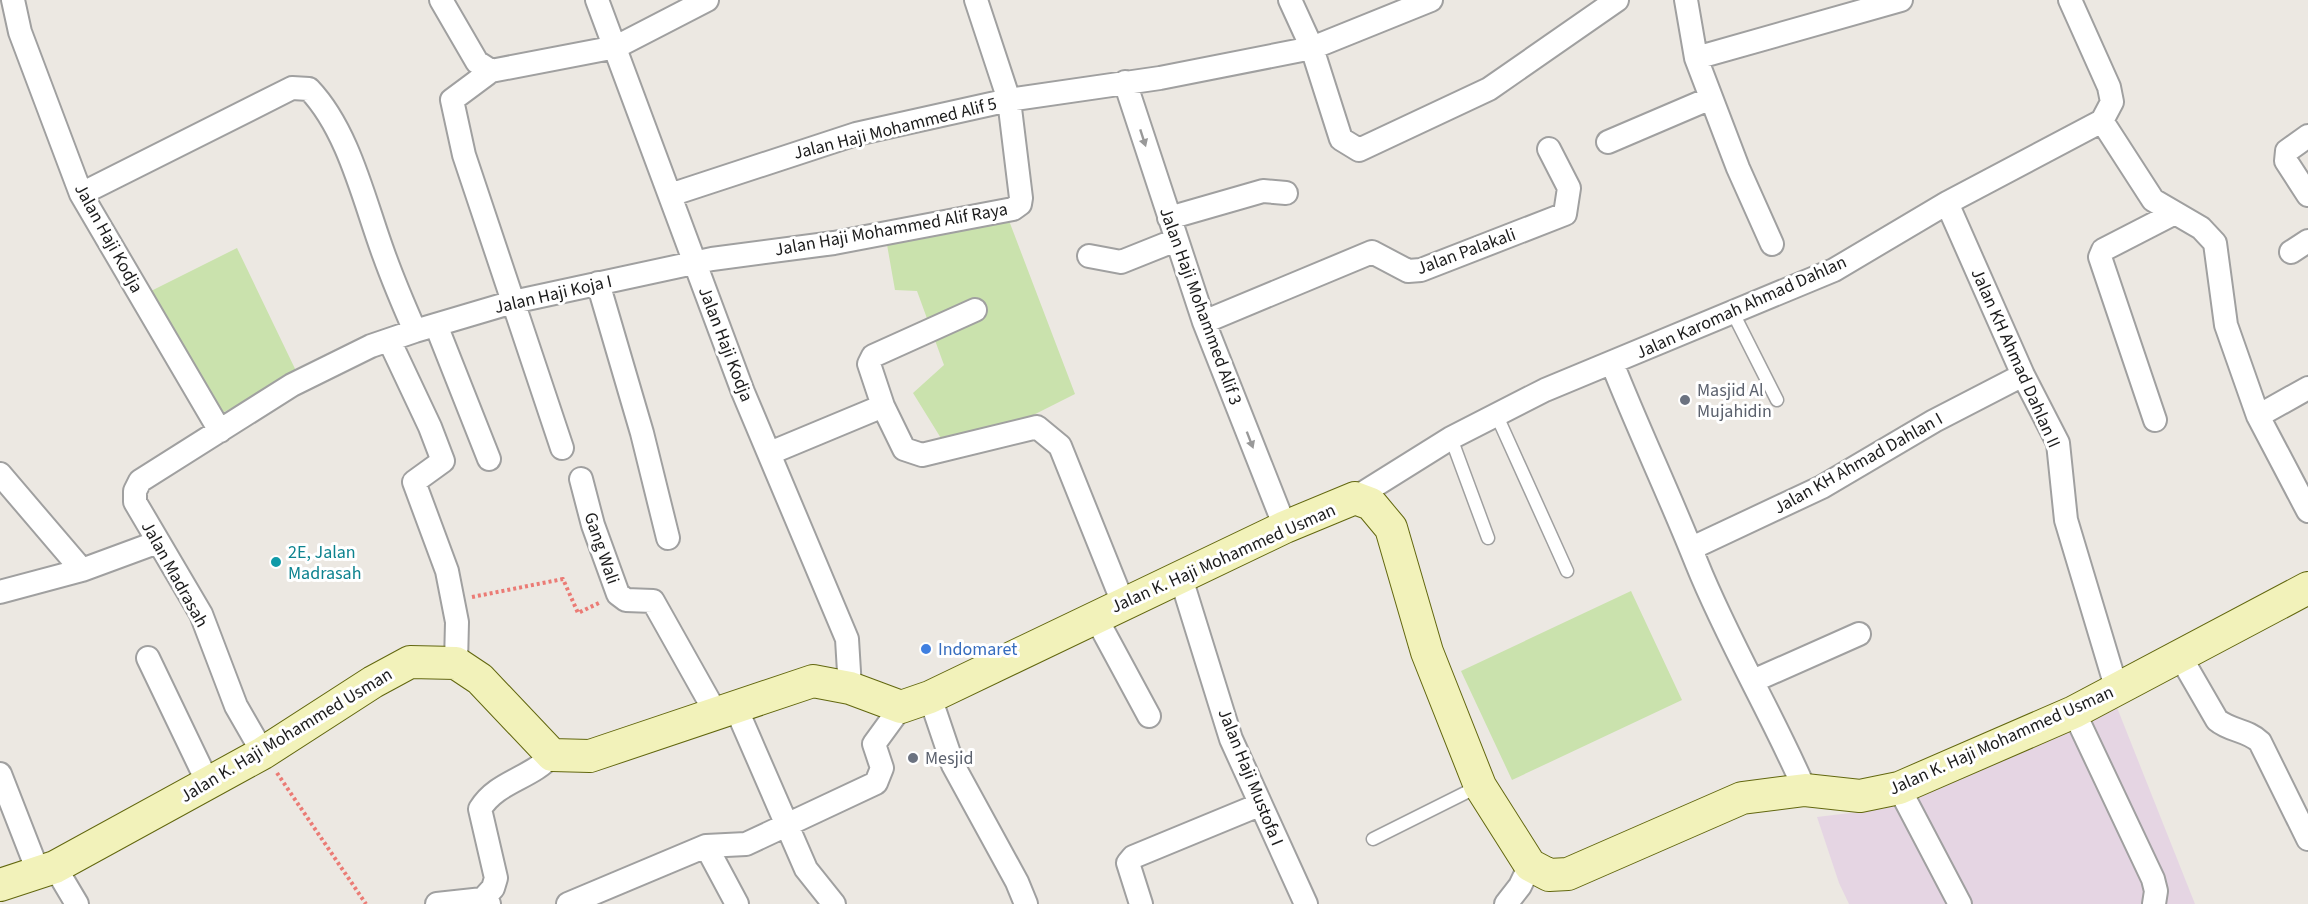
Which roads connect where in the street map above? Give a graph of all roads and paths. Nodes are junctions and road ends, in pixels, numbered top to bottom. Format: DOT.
graph roads {
  1 [pos="13,0"];
  2 [pos="441,0"];
  3 [pos="597,0"];
  4 [pos="707,0"];
  5 [pos="976,0"];
  6 [pos="1290,0"];
  7 [pos="1431,0"];
  8 [pos="1686,0"];
  9 [pos="1901,0"];
  10 [pos="2070,0"];
  11 [pos="1609,3"];
  12 [pos="616,46"];
  13 [pos="1312,48"];
  14 [pos="1696,58"];
  15 [pos="491,71"];
  16 [pos="1125,82"];
  17 [pos="1711,98"];
  18 [pos="1009,100"];
  19 [pos="2102,121"];
  20 [pos="2308,136"];
  21 [pos="1608,142"];
  22 [pos="1549,149"];
  23 [pos="81,194"];
  24 [pos="1286,194"];
  25 [pos="670,195"];
  26 [pos="2308,195"];
  27 [pos="1947,203"];
  28 [pos="2174,214"];
  29 [pos="1172,229"];
  30 [pos="1772,244"];
  31 [pos="1089,256"];
  32 [pos="694,262"];
  33 [pos="598,283"];
  34 [pos="513,302"];
  35 [pos="975,310"];
  36 [pos="1733,313"];
  37 [pos="1204,322"];
  38 [pos="425,328"];
  39 [pos="389,340"];
  40 [pos="1612,363"];
  41 [pos="2024,375"];
  42 [pos="2308,388"];
  43 [pos="1777,400"];
  44 [pos="883,406"];
  45 [pos="1497,416"];
  46 [pos="2259,416"];
  47 [pos="2155,420"];
  48 [pos="220,431"];
  49 [pos="1451,438"];
  50 [pos="562,448"];
  51 [pos="770,453"];
  52 [pos="489,459"];
  53 [pos="0,474"];
  54 [pos="581,479"];
  55 [pos="1356,498"];
  56 [pos="2308,511"];
  57 [pos="1285,527"];
  58 [pos="668,538"];
  59 [pos="1488,538"];
  60 [pos="158,542"];
  61 [pos="1692,548"];
  62 [pos="82,570"];
  63 [pos="1567,571"];
  64 [pos="1181,578"];
  65 [pos="2308,588"];
  66 [pos="0,592"];
  67 [pos="618,594"];
  68 [pos="452,600"];
  69 [pos="1109,610"];
  70 [pos="1859,634"];
  71 [pos="2180,656"];
  72 [pos="148,658"];
  73 [pos="456,663"];
  74 [pos="1753,681"];
  75 [pos="850,688"];
  76 [pos="2117,690"];
  77 [pos="915,702"];
  78 [pos="726,712"];
  79 [pos="2074,712"];
  80 [pos="1149,716"];
  81 [pos="263,753"];
  82 [pos="552,755"];
  83 [pos="0,774"];
  84 [pos="208,783"];
  85 [pos="1480,786"];
  86 [pos="1899,788"];
  87 [pos="1805,790"];
  88 [pos="1258,805"];
  89 [pos="786,824"];
  90 [pos="1373,839"];
  91 [pos="2308,839"];
  92 [pos="706,846"];
  93 [pos="1530,865"];
  94 [pos="47,870"];
  95 [pos="0,885"];
  96 [pos="486,902"];
  97 [pos="77,904"];
  98 [pos="366,904"];
  99 [pos="437,904"];
  100 [pos="571,904"];
  101 [pos="737,904"];
  102 [pos="834,904"];
  103 [pos="1026,904"];
  104 [pos="1141,904"];
  105 [pos="1306,904"];
  106 [pos="1506,904"];
  107 [pos="1960,904"];
  108 [pos="2154,904"];
  1 -- 23 [label="street, Jalan Haji Kodja"];
  2 -- 15 [label="street"];
  3 -- 12 [label="street, Jalan Haji Kodja"];
  4 -- 12 [label="street"];
  5 -- 18 [label="street, Jalan Haji Mohammed Alif Raya"];
  6 -- 13 [label="street"];
  7 -- 13 [label="street, Jalan Haji Mohammed Alif 5"];
  8 -- 14 [label="street"];
  9 -- 14 [label="street"];
  10 -- 19 [label="street"];
  11 -- 13 [label="street"];
  12 -- 15 [label="street"];
  12 -- 25 [label="street, Jalan Haji Kodja"];
  13 -- 16 [label="street, Jalan Haji Mohammed Alif 5"];
  14 -- 17 [label="street"];
  15 -- 34 [label="street"];
  16 -- 18 [label="street, Jalan Haji Mohammed Alif 5"];
  16 -- 29 [label="street, Jalan Haji Mohammed Alif 3, one-way"];
  17 -- 21 [label="street"];
  17 -- 30 [label="street"];
  18 -- 25 [label="street, Jalan Haji Mohammed Alif 5"];
  18 -- 32 [label="street, Jalan Haji Mohammed Alif Raya"];
  19 -- 27 [label="street, Jalan Karomah Ahmad Dahlan"];
  19 -- 28 [label="street"];
  20 -- 26 [label="street"];
  22 -- 37 [label="street, Jalan Palakali"];
  23 -- 38 [label="street"];
  23 -- 48 [label="street, Jalan Haji Kodja"];
  24 -- 29 [label="street"];
  25 -- 32 [label="street, Jalan Haji Kodja"];
  27 -- 36 [label="street, Jalan Karomah Ahmad Dahlan"];
  27 -- 41 [label="street, Jalan KH Ahmad Dahlan II"];
  28 -- 46 [label="street"];
  28 -- 47 [label="street"];
  29 -- 31 [label="street"];
  29 -- 37 [label="street, Jalan Haji Mohammed Alif 3"];
  32 -- 33 [label="street, Jalan Haji Koja I"];
  32 -- 51 [label="street, Jalan Haji Kodja"];
  33 -- 34 [label="street, Jalan Haji Koja I"];
  33 -- 58 [label="street"];
  34 -- 38 [label="street, Jalan Haji Koja I"];
  34 -- 50 [label="street"];
  35 -- 44 [label="street"];
  36 -- 40 [label="street, Jalan Karomah Ahmad Dahlan"];
  36 -- 43 [label="lane"];
  37 -- 57 [label="street, Jalan Haji Mohammed Alif 3, one-way"];
  38 -- 39 [label="street, Jalan Haji Koja I"];
  38 -- 52 [label="street"];
  39 -- 48 [label="street, Jalan Madrasah"];
  39 -- 68 [label="street"];
  40 -- 45 [label="street, Jalan Karomah Ahmad Dahlan"];
  40 -- 61 [label="street"];
  41 -- 61 [label="street, Jalan KH Ahmad Dahlan I"];
  41 -- 76 [label="street, Jalan KH Ahmad Dahlan II"];
  42 -- 46 [label="street"];
  44 -- 51 [label="street"];
  44 -- 69 [label="street"];
  45 -- 49 [label="street, Jalan Karomah Ahmad Dahlan"];
  45 -- 63 [label="lane"];
  46 -- 56 [label="street"];
  48 -- 60 [label="street, Jalan Madrasah"];
  49 -- 55 [label="street, Jalan Karomah Ahmad Dahlan"];
  49 -- 59 [label="lane"];
  51 -- 75 [label="street, Jalan Haji Kodja"];
  53 -- 62 [label="street"];
  54 -- 67 [label="street, Gang Wali"];
  55 -- 57 [label="street, Jalan K. Haji Mohammed Usman"];
  55 -- 85 [label="street, Jalan K. Haji Mohammed Usman"];
  57 -- 64 [label="street, Jalan K. Haji Mohammed Usman"];
  60 -- 62 [label="street"];
  60 -- 81 [label="street, Jalan Madrasah"];
  61 -- 74 [label="street"];
  62 -- 66 [label="street"];
  64 -- 69 [label="street, Jalan K. Haji Mohammed Usman"];
  64 -- 88 [label="street, Jalan Haji Mustofa I"];
  65 -- 71 [label="street, Jalan K. Haji Mohammed Usman"];
  67 -- 68 [label="path"];
  67 -- 78 [label="street, Gang Wali"];
  68 -- 73 [label="street"];
  69 -- 77 [label="street, Jalan K. Haji Mohammed Usman"];
  69 -- 80 [label="street"];
  70 -- 74 [label="street"];
  71 -- 76 [label="street, Jalan K. Haji Mohammed Usman"];
  71 -- 91 [label="street"];
  72 -- 84 [label="street"];
  73 -- 81 [label="street, Jalan K. Haji Mohammed Usman"];
  73 -- 82 [label="street"];
  74 -- 87 [label="street"];
  75 -- 77 [label="street"];
  75 -- 78 [label="street"];
  76 -- 79 [label="street, Jalan K. Haji Mohammed Usman"];
  77 -- 89 [label="street"];
  77 -- 103 [label="street"];
  78 -- 82 [label="street"];
  78 -- 89 [label="street, Gang Wali"];
  79 -- 86 [label="street, Jalan K. Haji Mohammed Usman"];
  79 -- 108 [label="street"];
  81 -- 84 [label="street, Jalan K. Haji Mohammed Usman"];
  81 -- 98 [label="path"];
  82 -- 96 [label="street"];
  83 -- 94 [label="street"];
  84 -- 94 [label="street, Jalan K. Haji Mohammed Usman"];
  85 -- 90 [label="lane"];
  85 -- 93 [label="street, Jalan K. Haji Mohammed Usman"];
  86 -- 87 [label="street, Jalan K. Haji Mohammed Usman"];
  86 -- 107 [label="street"];
  87 -- 93 [label="street, Jalan K. Haji Mohammed Usman"];
  88 -- 104 [label="street"];
  88 -- 105 [label="street, Jalan Haji Mustofa I"];
  89 -- 92 [label="street"];
  89 -- 102 [label="street, Gang Wali"];
  92 -- 100 [label="street"];
  92 -- 101 [label="street"];
  93 -- 106 [label="street"];
  94 -- 95 [label="street, Jalan K. Haji Mohammed Usman"];
  94 -- 97 [label="street"];
  96 -- 99 [label="street"];
}
